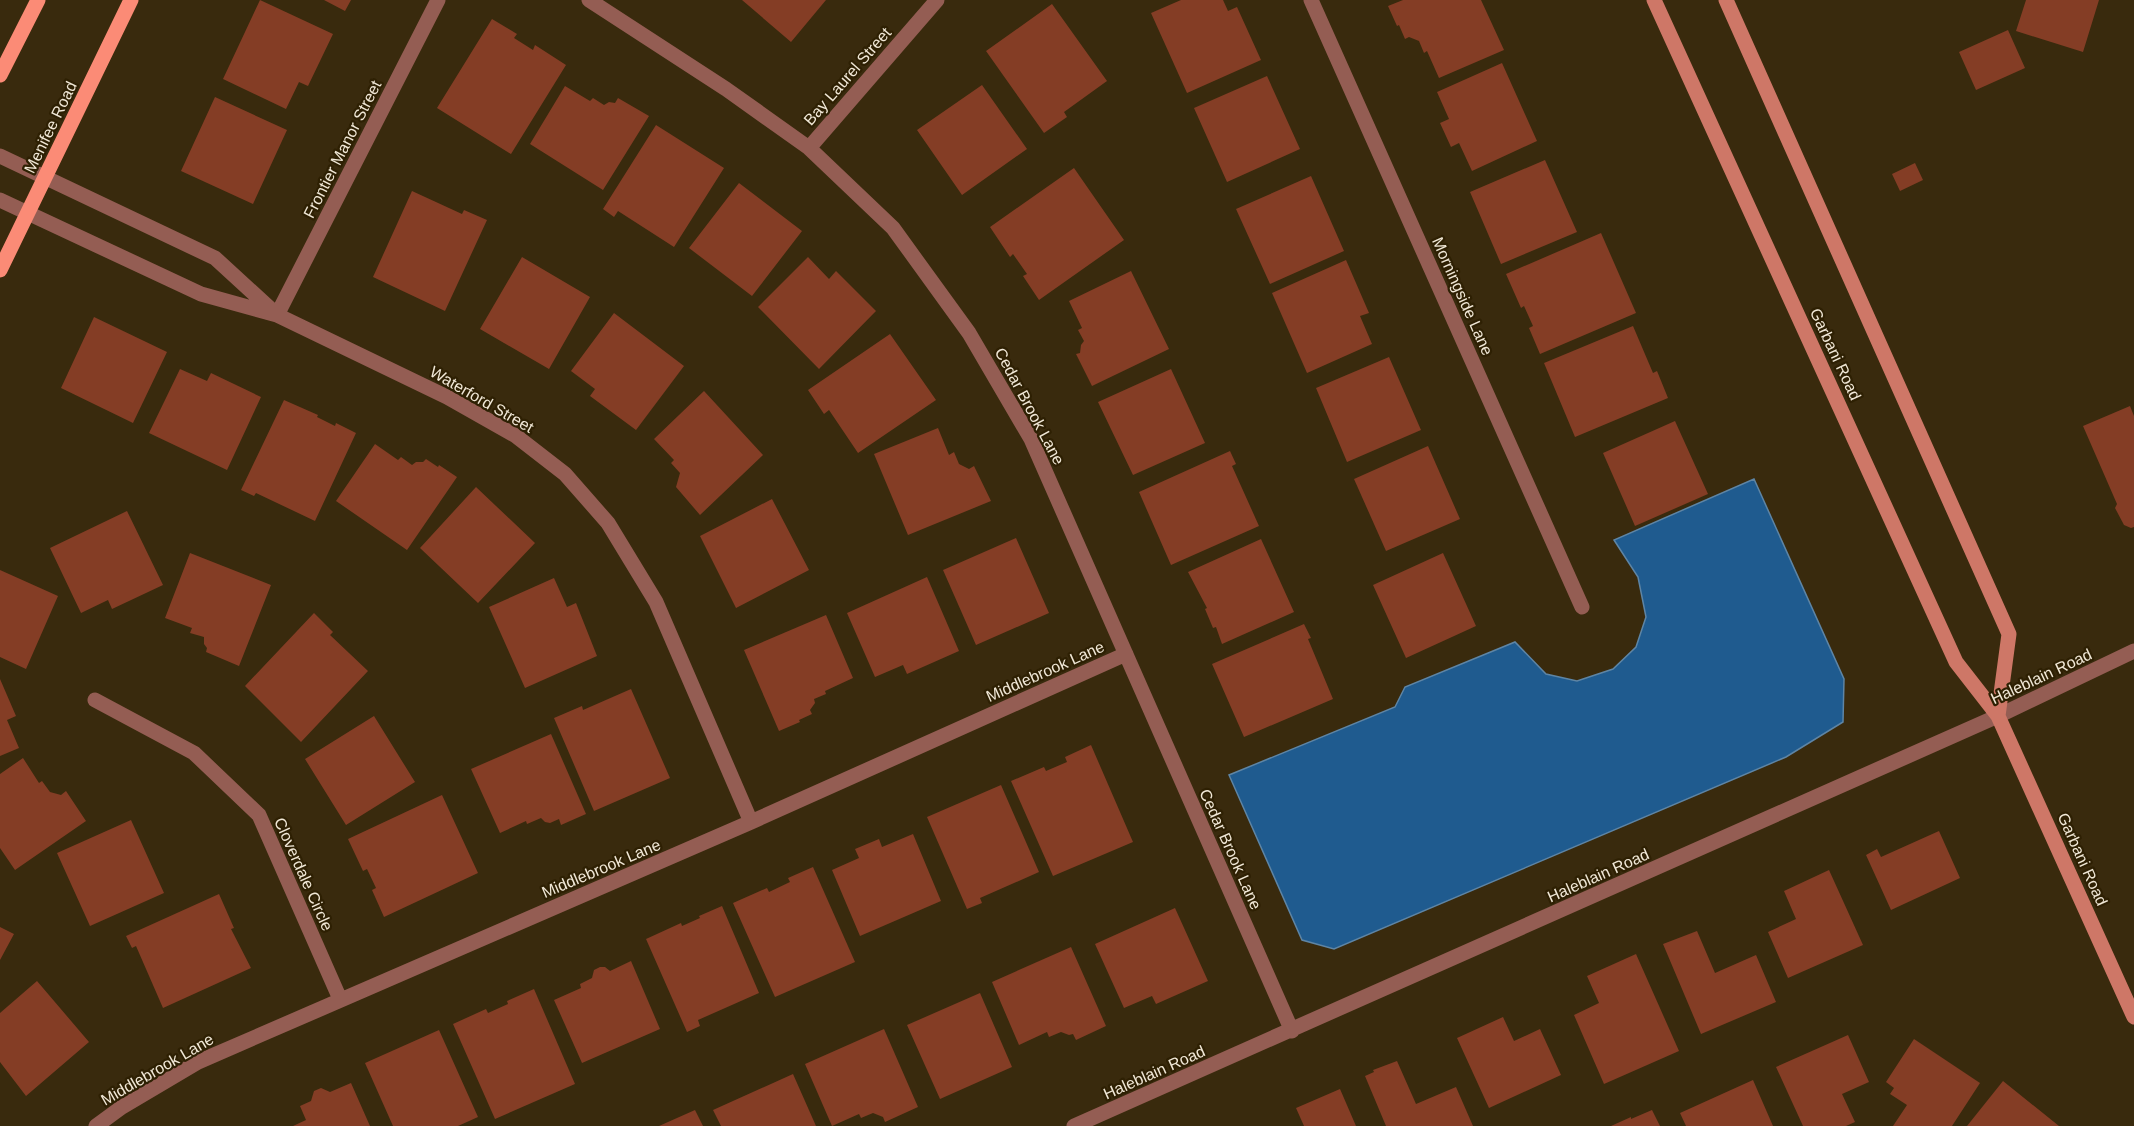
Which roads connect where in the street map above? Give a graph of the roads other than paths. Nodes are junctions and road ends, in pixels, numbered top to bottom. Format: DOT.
graph roads {
  1 [pos="38,0"];
  2 [pos="131,0"];
  3 [pos="438,0"];
  4 [pos="589,0"];
  5 [pos="937,0"];
  6 [pos="1311,0"];
  7 [pos="1654,0"];
  8 [pos="1726,0"];
  9 [pos="0,75"];
  10 [pos="809,148"];
  11 [pos="0,156"];
  12 [pos="46,177"];
  13 [pos="0,200"];
  14 [pos="26,213"];
  15 [pos="0,270"];
  16 [pos="278,315"];
  17 [pos="1582,607"];
  18 [pos="2134,651"];
  19 [pos="1126,654"];
  20 [pos="96,700"];
  21 [pos="1998,716"];
  22 [pos="751,822"];
  23 [pos="340,999"];
  24 [pos="2134,1017"];
  25 [pos="1292,1031"];
  26 [pos="96,1126"];
  27 [pos="1074,1126"];
  1 -- 9 [label="main road"];
  2 -- 12 [label="main road, Menifee Road"];
  3 -- 16 [label="street, Frontier Manor Street"];
  4 -- 10 [label="street, Cedar Brook Lane"];
  5 -- 10 [label="street, Bay Laurel Street"];
  6 -- 17 [label="street, Morningside Lane"];
  7 -- 21 [label="main road, Garbani Road"];
  8 -- 21 [label="main road"];
  10 -- 19 [label="street, Cedar Brook Lane"];
  11 -- 12 [label="street, Waterford Street"];
  12 -- 14 [label="main road, Menifee Road"];
  12 -- 16 [label="street, Waterford Street"];
  13 -- 14 [label="street, Waterford Street"];
  14 -- 15 [label="main road, Menifee Road"];
  14 -- 16 [label="street, Waterford Street"];
  16 -- 22 [label="street, Waterford Street"];
  18 -- 21 [label="street, Haleblain Road"];
  19 -- 22 [label="street, Middlebrook Lane"];
  19 -- 25 [label="street, Cedar Brook Lane"];
  20 -- 23 [label="street, Cloverdale Circle"];
  21 -- 24 [label="main road, Garbani Road"];
  21 -- 25 [label="street, Haleblain Road"];
  22 -- 23 [label="street, Middlebrook Lane"];
  23 -- 26 [label="street, Middlebrook Lane"];
  25 -- 27 [label="street, Haleblain Road"];
}
